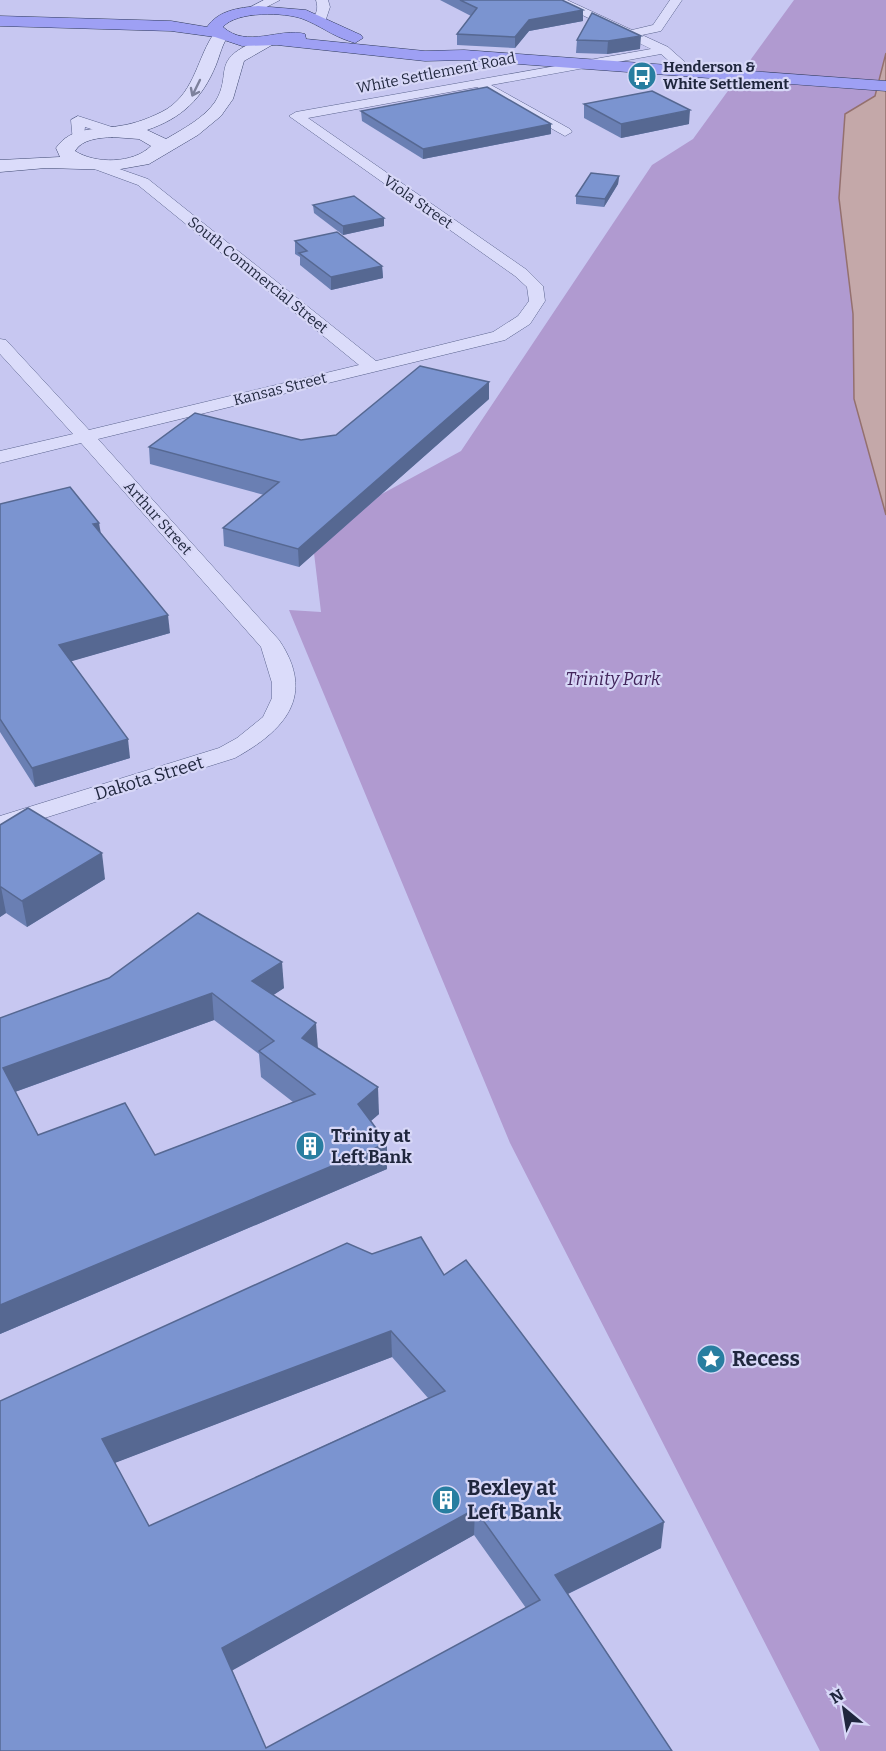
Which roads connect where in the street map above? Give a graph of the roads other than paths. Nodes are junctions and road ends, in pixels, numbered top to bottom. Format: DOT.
graph roads {
  1 [pos="274,0"];
  2 [pos="322,0"];
  3 [pos="558,0"];
  4 [pos="676,0"];
  5 [pos="210,12"];
  6 [pos="245,12"];
  7 [pos="192,13"];
  8 [pos="0,21"];
  9 [pos="318,22"];
  10 [pos="92,24"];
  11 [pos="220,34"];
  12 [pos="631,34"];
  13 [pos="275,41"];
  14 [pos="664,50"];
  15 [pos="470,55"];
  16 [pos="583,64"];
  17 [pos="689,71"];
  18 [pos="484,81"];
  19 [pos="886,86"];
  20 [pos="296,116"];
  21 [pos="116,132"];
  22 [pos="565,132"];
  23 [pos="76,140"];
  24 [pos="154,154"];
  25 [pos="0,164"];
  26 [pos="91,164"];
  27 [pos="143,182"];
  28 [pos="535,292"];
  29 [pos="0,344"];
  30 [pos="373,367"];
  31 [pos="86,436"];
  32 [pos="0,457"];
  33 [pos="283,707"];
  34 [pos="0,825"];
  1 -- 6 [label="street"];
  2 -- 9 [label="street"];
  3 -- 12 [label="street"];
  4 -- 12 [label="street"];
  5 -- 6 [label="main road"];
  6 -- 9 [label="main road"];
  6 -- 11 [label="main road"];
  7 -- 10 [label="main road"];
  8 -- 10 [label="main road"];
  9 -- 13 [label="main road"];
  9 -- 15 [label="main road"];
  10 -- 11 [label="main road"];
  11 -- 13 [label="main road"];
  11 -- 21 [label="main road, one-way"];
  12 -- 14 [label="street"];
  13 -- 15 [label="main road"];
  13 -- 24 [label="main road"];
  14 -- 16 [label="street, White Settlement Road"];
  14 -- 17 [label="street"];
  15 -- 16 [label="main road"];
  15 -- 18 [label="main road"];
  16 -- 17 [label="main road"];
  16 -- 18 [label="street, White Settlement Road"];
  17 -- 19 [label="main road"];
  18 -- 20 [label="street, White Settlement Road"];
  18 -- 22 [label="street"];
  20 -- 28 [label="street, Viola Street"];
  21 -- 23 [label="main road"];
  21 -- 24 [label="main road"];
  23 -- 25 [label="main road"];
  23 -- 26 [label="main road"];
  24 -- 26 [label="main road"];
  24 -- 27 [label="street"];
  25 -- 26 [label="main road"];
  26 -- 27 [label="street, South Commercial Street"];
  27 -- 30 [label="street, South Commercial Street"];
  28 -- 30 [label="street, Kansas Street"];
  29 -- 31 [label="street, Arthur Street"];
  30 -- 31 [label="street, Kansas Street"];
  31 -- 32 [label="street, Kansas Street"];
  31 -- 33 [label="street, Arthur Street"];
  33 -- 34 [label="street, Dakota Street"];
}
